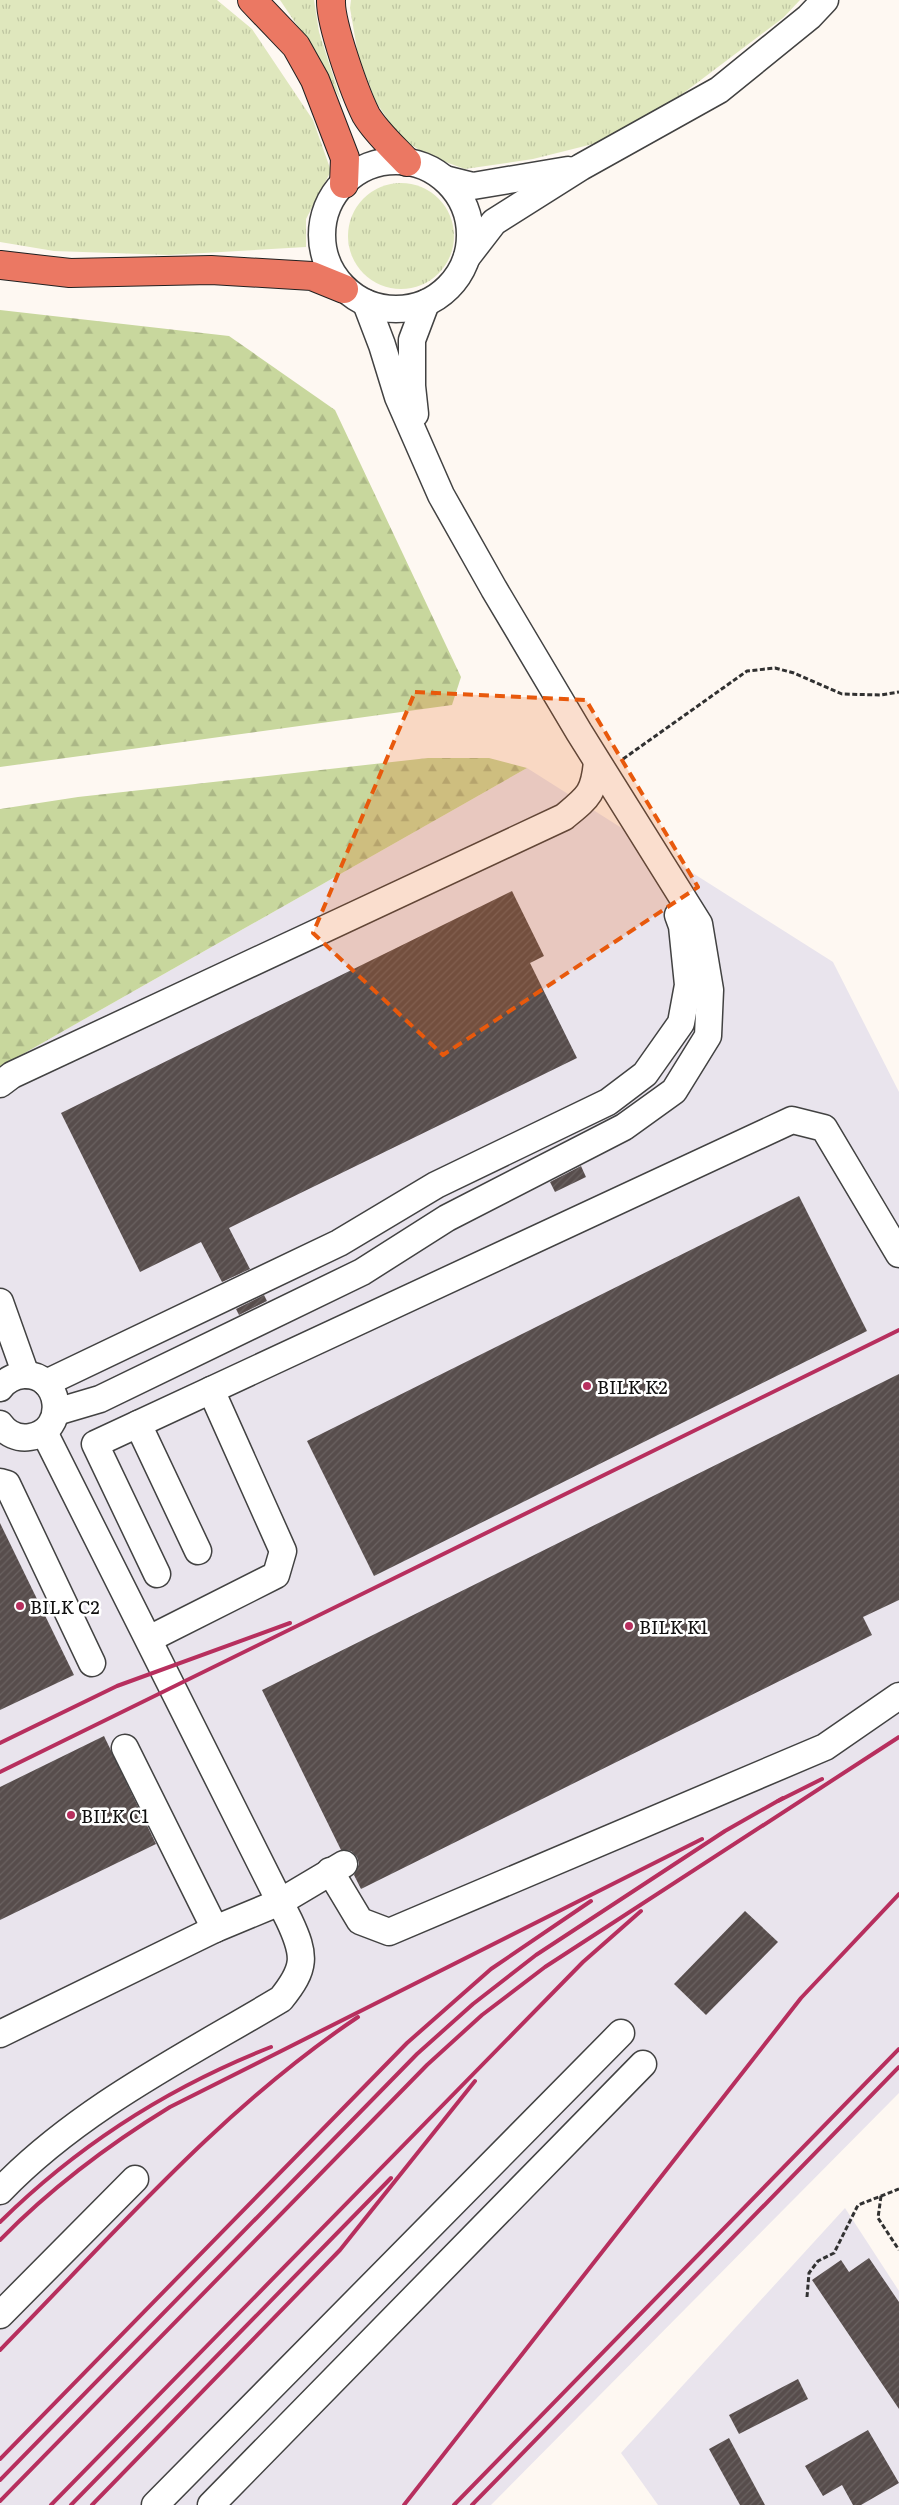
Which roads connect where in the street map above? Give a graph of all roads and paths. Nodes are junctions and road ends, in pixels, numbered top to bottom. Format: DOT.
graph roads {
  1 [pos="252,0"];
  2 [pos="331,0"];
  3 [pos="825,0"];
  4 [pos="407,162"];
  5 [pos="581,167"];
  6 [pos="445,179"];
  7 [pos="344,184"];
  8 [pos="467,258"];
  9 [pos="0,265"];
  10 [pos="355,296"];
  11 [pos="426,303"];
  12 [pos="419,442"];
  13 [pos="899,692"];
  14 [pos="601,768"];
  15 [pos="652,852"];
  16 [pos="0,1084"];
  17 [pos="899,1254"];
  18 [pos="0,1302"];
  19 [pos="36,1379"];
  20 [pos="0,1388"];
  21 [pos="211,1390"];
  22 [pos="50,1422"];
  23 [pos="0,1424"];
  24 [pos="138,1424"];
  25 [pos="0,1482"];
  26 [pos="198,1551"];
  27 [pos="158,1574"];
  28 [pos="149,1639"];
  29 [pos="92,1663"];
  30 [pos="899,1696"];
  31 [pos="125,1748"];
  32 [pos="280,1902"];
  33 [pos="215,1929"];
  34 [pos="621,2033"];
  35 [pos="0,2034"];
  36 [pos="643,2064"];
  37 [pos="135,2179"];
  38 [pos="899,2189"];
  39 [pos="0,2191"];
  40 [pos="881,2196"];
  41 [pos="899,2250"];
  42 [pos="807,2297"];
  43 [pos="0,2315"];
  44 [pos="155,2505"];
  45 [pos="211,2505"];
  1 -- 7 [label="highway"];
  2 -- 4 [label="highway"];
  3 -- 5 [label="street"];
  4 -- 6 [label="street"];
  4 -- 7 [label="street"];
  5 -- 6 [label="street"];
  5 -- 8 [label="street"];
  6 -- 8 [label="street"];
  7 -- 10 [label="street"];
  8 -- 11 [label="street"];
  9 -- 10 [label="highway"];
  10 -- 11 [label="street"];
  10 -- 12 [label="street"];
  11 -- 12 [label="street"];
  12 -- 14 [label="street"];
  13 -- 14 [label="path"];
  14 -- 15 [label="street"];
  14 -- 16 [label="street"];
  15 -- 19 [label="street"];
  15 -- 22 [label="street"];
  17 -- 21 [label="street"];
  18 -- 19 [label="street"];
  19 -- 20 [label="street"];
  19 -- 22 [label="street"];
  21 -- 24 [label="street"];
  21 -- 28 [label="street"];
  22 -- 23 [label="street"];
  22 -- 28 [label="street"];
  24 -- 26 [label="street"];
  24 -- 27 [label="street"];
  25 -- 29 [label="street"];
  28 -- 32 [label="street"];
  30 -- 32 [label="street"];
  31 -- 33 [label="street"];
  32 -- 33 [label="street"];
  32 -- 39 [label="street"];
  33 -- 35 [label="street"];
  34 -- 44 [label="street"];
  36 -- 45 [label="street"];
  37 -- 43 [label="street"];
  38 -- 40 [label="path"];
  40 -- 41 [label="path"];
  40 -- 42 [label="path"];
}
